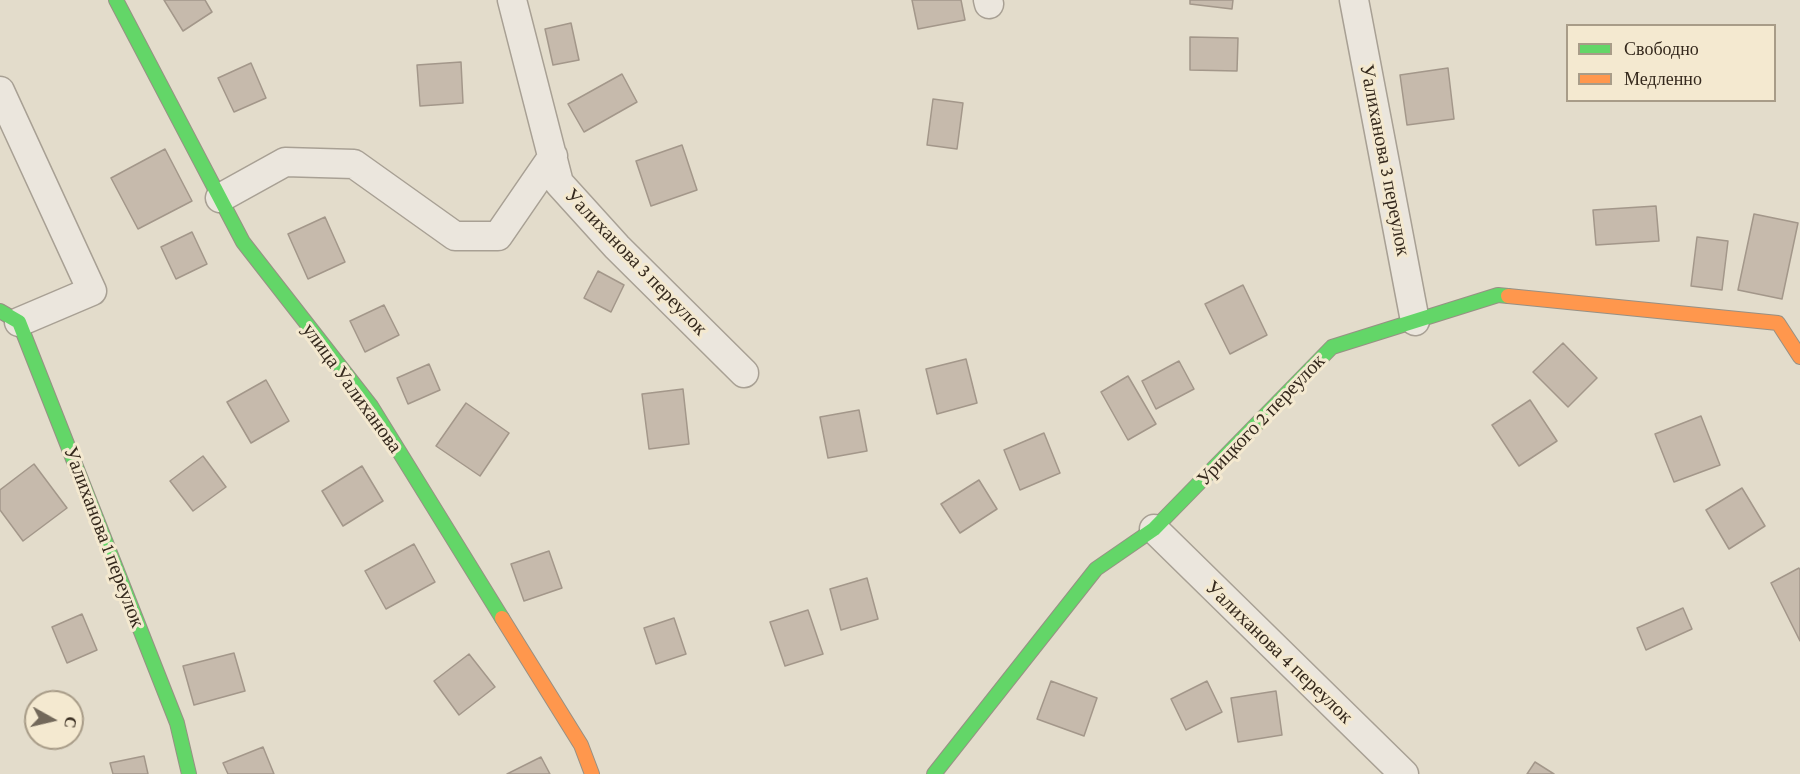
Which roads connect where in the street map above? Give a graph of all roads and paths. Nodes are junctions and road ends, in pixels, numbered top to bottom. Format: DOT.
graph roads {
  1 [pos="116,0"];
  2 [pos="512,0"];
  3 [pos="1354,0"];
  4 [pos="0,91"];
  5 [pos="553,156"];
  6 [pos="220,198"];
  7 [pos="10,316"];
  8 [pos="1415,321"];
  9 [pos="1800,357"];
  10 [pos="744,373"];
  11 [pos="1154,529"];
  12 [pos="189,774"];
  13 [pos="592,774"];
  14 [pos="934,774"];
  15 [pos="1404,774"];
  1 -- 6 [label="street, улица Уалиханова"];
  2 -- 5 [label="street, Уалиханова 3 переулок"];
  3 -- 8 [label="street, Уалиханова 3 переулок"];
  4 -- 7 [label="street"];
  5 -- 6 [label="street"];
  5 -- 10 [label="street, Уалиханова 3 переулок"];
  6 -- 13 [label="street, улица Уалиханова"];
  7 -- 12 [label="street, Уалиханова 1 переулок"];
  8 -- 9 [label="street, Урицкого 2 переулок"];
  8 -- 11 [label="street, Урицкого 2 переулок"];
  11 -- 14 [label="street, Урицкого 2 переулок"];
  11 -- 15 [label="street, Уалиханова 4 переулок"];
}
